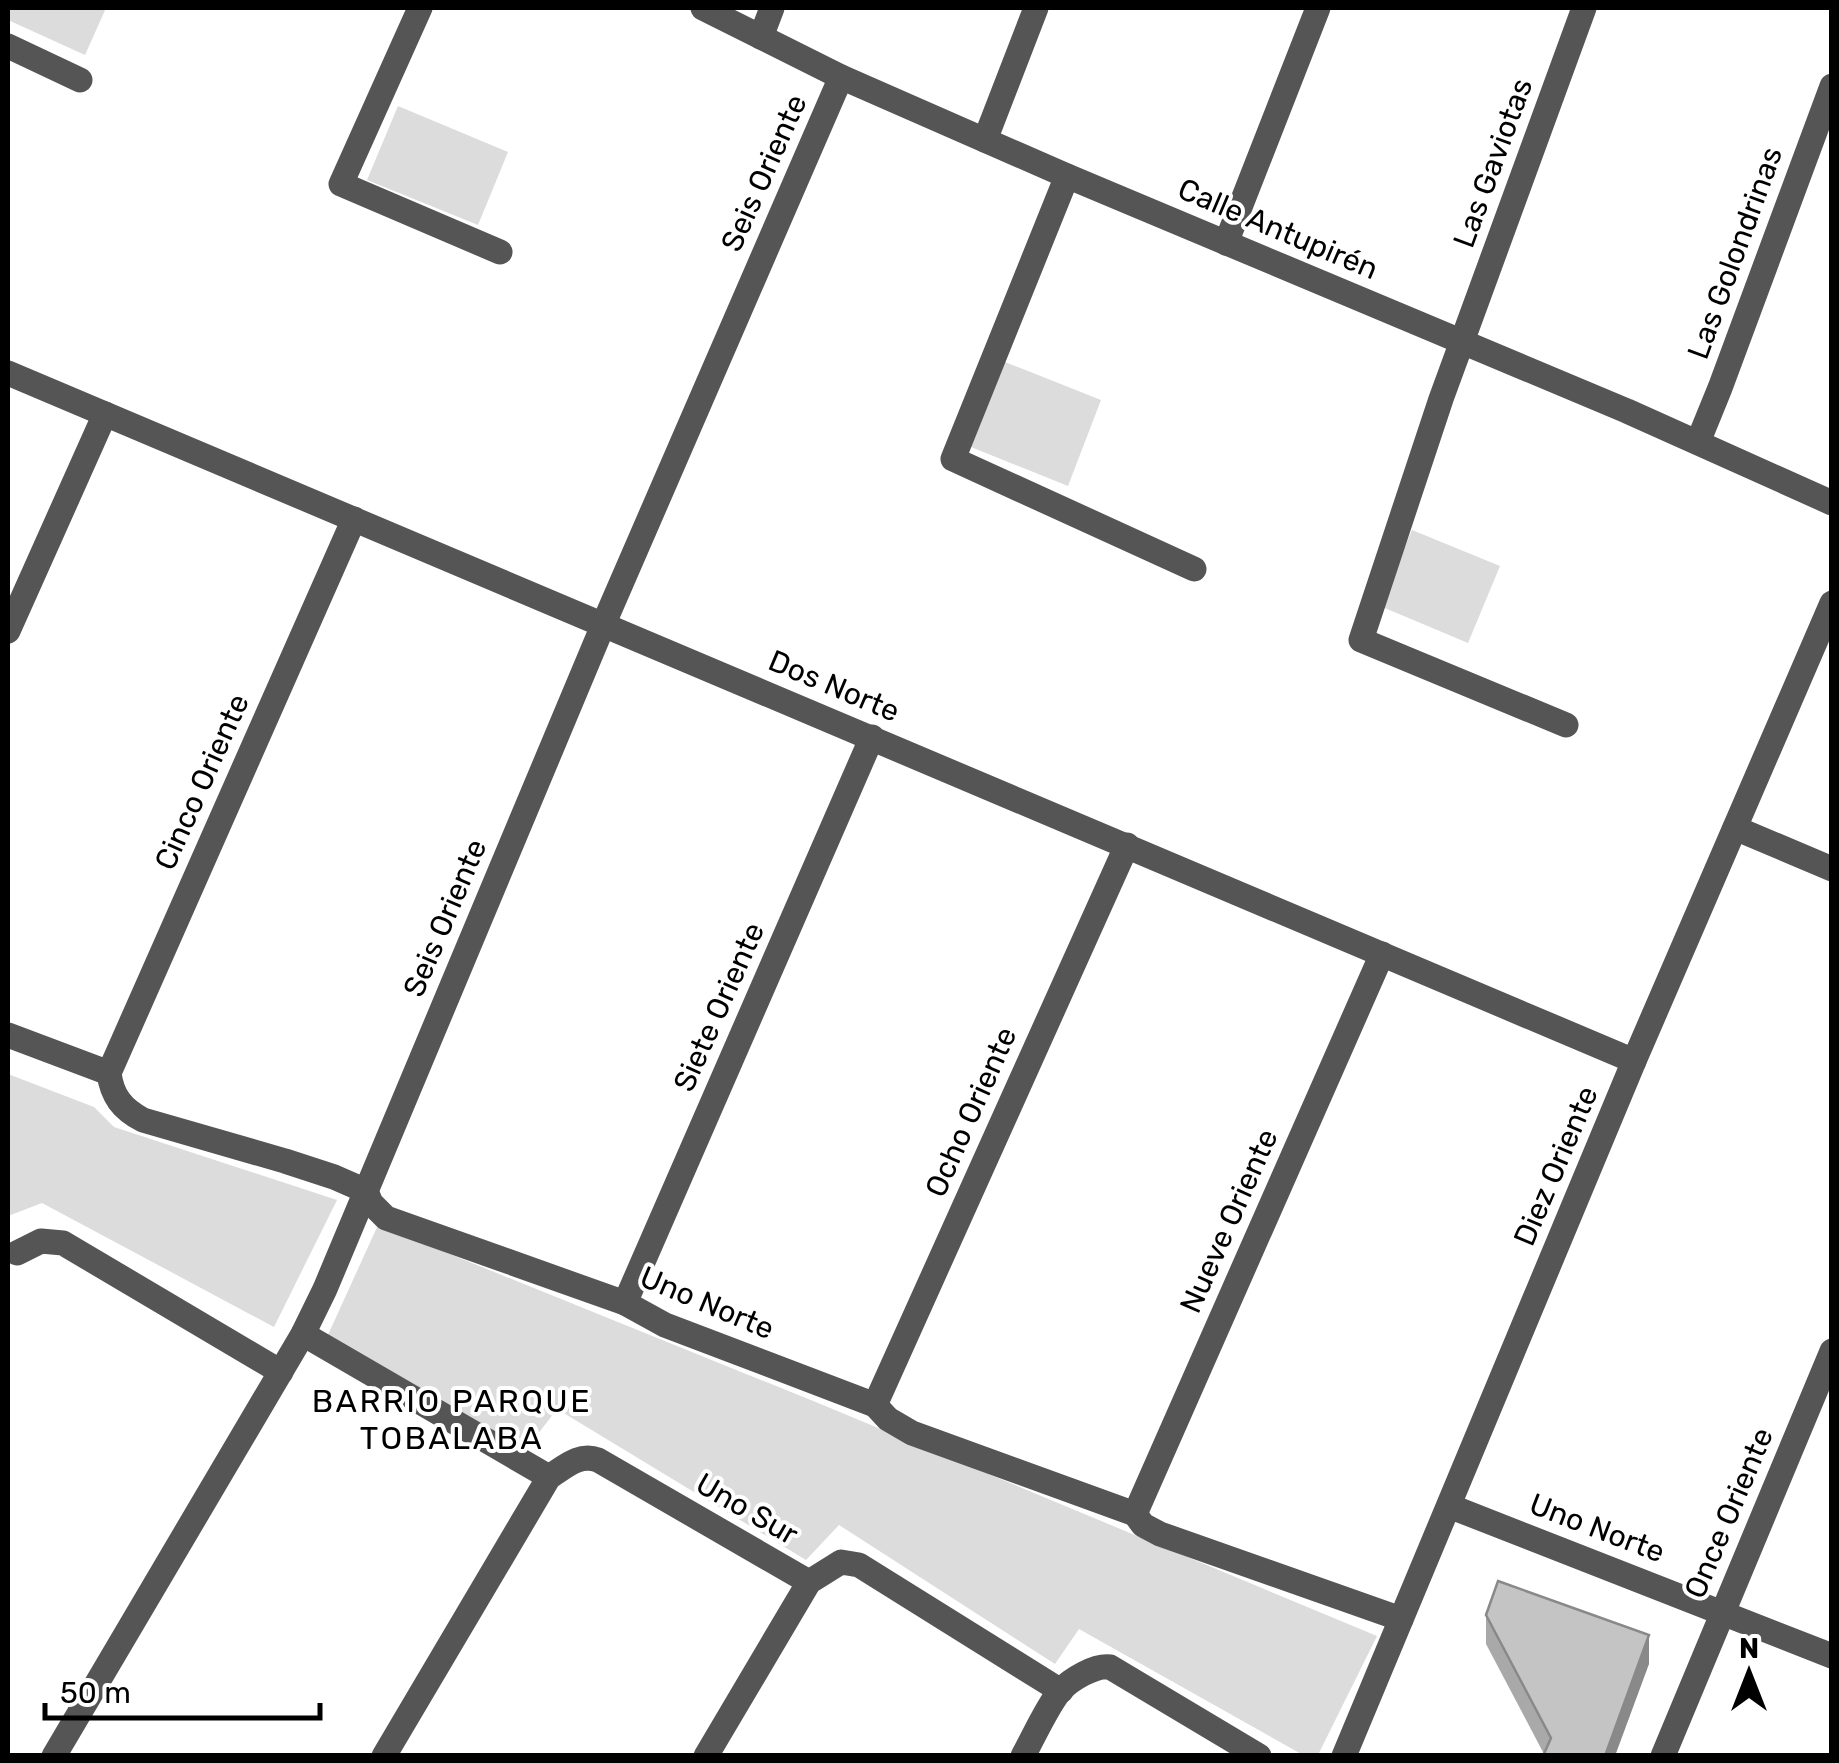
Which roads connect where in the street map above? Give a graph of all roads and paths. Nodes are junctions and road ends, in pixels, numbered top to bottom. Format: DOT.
graph roads {
  1 [pos="420,8"];
  2 [pos="703,8"];
  3 [pos="772,8"];
  4 [pos="1036,8"];
  5 [pos="1318,8"];
  6 [pos="1584,8"];
  7 [pos="761,37"];
  8 [pos="8,46"];
  9 [pos="842,77"];
  10 [pos="80,80"];
  11 [pos="1832,86"];
  12 [pos="985,140"];
  13 [pos="1067,176"];
  14 [pos="1226,242"];
  15 [pos="500,252"];
  16 [pos="1463,342"];
  17 [pos="8,372"];
  18 [pos="104,414"];
  19 [pos="1698,442"];
  20 [pos="1832,503"];
  21 [pos="354,518"];
  22 [pos="1194,569"];
  23 [pos="1832,603"];
  24 [pos="604,623"];
  25 [pos="8,631"];
  26 [pos="1566,725"];
  27 [pos="872,737"];
  28 [pos="1734,828"];
  29 [pos="1127,845"];
  30 [pos="1832,869"];
  31 [pos="1382,954"];
  32 [pos="8,1035"];
  33 [pos="1634,1061"];
  34 [pos="109,1072"];
  35 [pos="366,1191"];
  36 [pos="11,1257"];
  37 [pos="625,1303"];
  38 [pos="303,1334"];
  39 [pos="1832,1351"];
  40 [pos="280,1372"];
  41 [pos="875,1405"];
  42 [pos="549,1478"];
  43 [pos="1450,1506"];
  44 [pos="1135,1514"];
  45 [pos="809,1582"];
  46 [pos="1722,1612"];
  47 [pos="1402,1619"];
  48 [pos="1832,1656"];
  49 [pos="1060,1690"];
  50 [pos="54,1756"];
  51 [pos="384,1756"];
  52 [pos="706,1756"];
  53 [pos="1023,1756"];
  54 [pos="1258,1756"];
  55 [pos="1344,1756"];
  56 [pos="1663,1756"];
  1 -- 15 [label="street"];
  2 -- 7 [label="street, Calle Antupirén"];
  3 -- 7 [label="street"];
  4 -- 12 [label="street"];
  5 -- 14 [label="street"];
  6 -- 16 [label="street, Las Gaviotas"];
  7 -- 9 [label="street, Calle Antupirén"];
  8 -- 10 [label="street"];
  9 -- 12 [label="street, Calle Antupirén"];
  9 -- 24 [label="street, Seis Oriente"];
  11 -- 19 [label="street, Las Golondrinas"];
  12 -- 13 [label="street, Calle Antupirén"];
  13 -- 14 [label="street, Calle Antupirén"];
  13 -- 22 [label="street"];
  14 -- 16 [label="street, Calle Antupirén"];
  16 -- 19 [label="street, Calle Antupirén"];
  16 -- 26 [label="street, Las Gaviotas"];
  17 -- 18 [label="street, Dos Norte"];
  18 -- 21 [label="street, Dos Norte"];
  18 -- 25 [label="street"];
  19 -- 20 [label="street, Calle Antupirén"];
  21 -- 24 [label="street, Dos Norte"];
  21 -- 34 [label="street, Cinco Oriente"];
  23 -- 28 [label="street, Diez Oriente"];
  24 -- 27 [label="street, Dos Norte"];
  24 -- 35 [label="street, Seis Oriente"];
  27 -- 29 [label="street, Dos Norte"];
  27 -- 37 [label="street, Siete Oriente"];
  28 -- 30 [label="street"];
  28 -- 33 [label="street, Diez Oriente"];
  29 -- 31 [label="street, Dos Norte"];
  29 -- 41 [label="street, Ocho Oriente"];
  31 -- 33 [label="street, Dos Norte"];
  31 -- 44 [label="street, Nueve Oriente"];
  32 -- 34 [label="street"];
  33 -- 43 [label="street, Diez Oriente"];
  34 -- 35 [label="street, Uno Norte"];
  35 -- 37 [label="street, Uno Norte"];
  35 -- 38 [label="street, Seis Oriente"];
  36 -- 40 [label="street"];
  37 -- 41 [label="street, Uno Norte"];
  38 -- 40 [label="street, Seis Oriente"];
  38 -- 42 [label="street"];
  39 -- 46 [label="street, Once Oriente"];
  40 -- 50 [label="street, Seis Oriente"];
  41 -- 44 [label="street, Uno Norte"];
  42 -- 45 [label="street, Uno Sur"];
  42 -- 51 [label="street"];
  43 -- 46 [label="street, Uno Norte"];
  43 -- 47 [label="street, Diez Oriente"];
  44 -- 47 [label="street, Uno Norte"];
  45 -- 49 [label="street, Uno Sur"];
  45 -- 52 [label="street"];
  46 -- 48 [label="street, Uno Norte"];
  46 -- 56 [label="street, Once Oriente"];
  47 -- 55 [label="street, Diez Oriente"];
  49 -- 53 [label="street"];
  49 -- 54 [label="street"];
}
